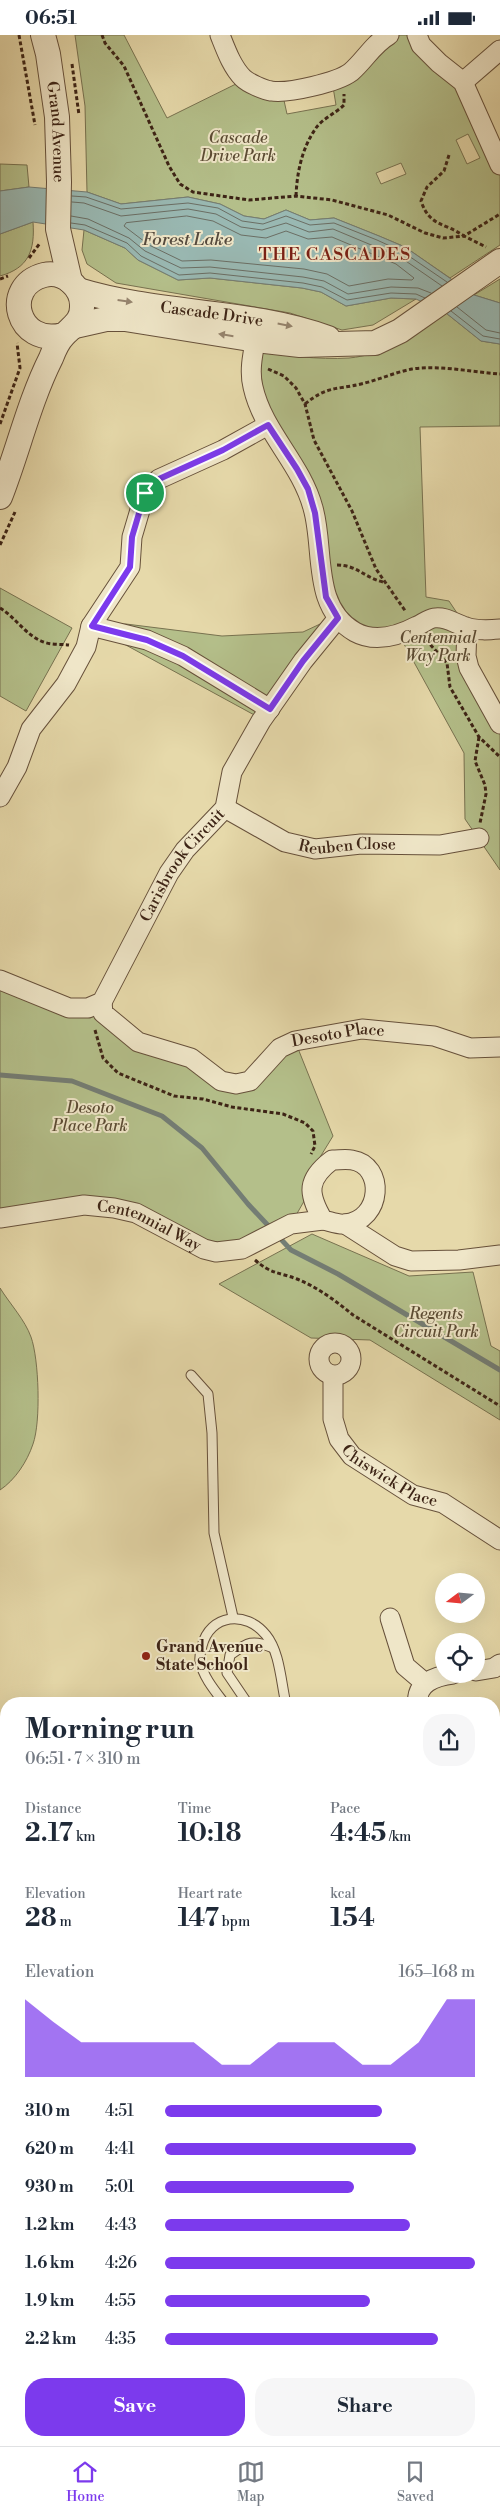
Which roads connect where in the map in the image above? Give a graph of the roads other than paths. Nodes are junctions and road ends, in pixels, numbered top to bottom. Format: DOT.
graph roads {
  1 [pos="43,35"];
  2 [pos="220,35"];
  3 [pos="389,35"];
  4 [pos="417,35"];
  5 [pos="500,50"];
  6 [pos="463,82"];
  7 [pos="500,165"];
  8 [pos="50,232"];
  9 [pos="498,262"];
  10 [pos="26,275"];
  11 [pos="74,285"];
  12 [pos="0,290"];
  13 [pos="17,324"];
  14 [pos="257,330"];
  15 [pos="69,331"];
  16 [pos="35,392"];
  17 [pos="268,425"];
  18 [pos="0,497"];
  19 [pos="338,618"];
  20 [pos="92,626"];
  21 [pos="467,628"];
  22 [pos="500,629"];
  23 [pos="270,709"];
  24 [pos="500,724"];
  25 [pos="0,797"];
  26 [pos="225,808"];
  27 [pos="479,838"];
  28 [pos="0,980"];
  29 [pos="95,1005"];
  30 [pos="500,1047"];
  31 [pos="311,1189"];
  32 [pos="375,1202"];
  33 [pos="0,1218"];
  34 [pos="322,1220"];
  35 [pos="345,1224"];
  36 [pos="286,1227"];
  37 [pos="381,1245"];
  38 [pos="500,1255"];
  39 [pos="191,1375"];
  40 [pos="333,1376"];
  41 [pos="500,1540"];
  42 [pos="233,1617"];
  43 [pos="390,1618"];
  44 [pos="274,1648"];
  45 [pos="500,1664"];
  46 [pos="485,1670"];
  47 [pos="435,1678"];
  48 [pos="425,1683"];
  49 [pos="219,1697"];
  50 [pos="243,1697"];
  51 [pos="284,1697"];
  52 [pos="417,1697"];
  1 -- 8 [label="street, Grand Avenue"];
  2 -- 3 [label="street"];
  4 -- 6 [label="street"];
  5 -- 6 [label="street"];
  6 -- 7 [label="street"];
  8 -- 10 [label="street, Grand Avenue"];
  8 -- 11 [label="street, Grand Avenue"];
  9 -- 14 [label="street, Cascade Drive"];
  10 -- 11 [label="street"];
  10 -- 12 [label="street"];
  10 -- 13 [label="street, Grand Avenue"];
  11 -- 14 [label="street, Cascade Drive, one-way"];
  11 -- 15 [label="street, Grand Avenue"];
  13 -- 15 [label="street"];
  13 -- 16 [label="street, Grand Avenue"];
  14 -- 15 [label="street, Cascade Drive, one-way"];
  14 -- 17 [label="street"];
  15 -- 16 [label="street, Grand Avenue"];
  16 -- 18 [label="street, Grand Avenue"];
  17 -- 19 [label="street"];
  17 -- 20 [label="street"];
  19 -- 21 [label="street"];
  19 -- 23 [label="street, Carisbrook Circuit"];
  20 -- 23 [label="street"];
  20 -- 25 [label="street"];
  21 -- 22 [label="street"];
  21 -- 24 [label="street"];
  23 -- 26 [label="street, Carisbrook Circuit"];
  26 -- 27 [label="street, Reuben Close"];
  26 -- 29 [label="street, Carisbrook Circuit"];
  28 -- 29 [label="street"];
  29 -- 30 [label="street, Desoto Place"];
  31 -- 32 [label="street"];
  31 -- 34 [label="street"];
  31 -- 36 [label="street"];
  32 -- 35 [label="street"];
  32 -- 37 [label="street"];
  33 -- 36 [label="street, Centennial Way"];
  34 -- 35 [label="street, Centennial Way"];
  34 -- 36 [label="street, Centennial Way"];
  35 -- 37 [label="street, Centennial Way"];
  37 -- 38 [label="street, Centennial Way"];
  39 -- 42 [label="lane"];
  40 -- 41 [label="street, Chiswick Place"];
  42 -- 44 [label="lane"];
  42 -- 49 [label="lane"];
  43 -- 48 [label="street"];
  44 -- 50 [label="lane"];
  44 -- 51 [label="lane"];
  45 -- 46 [label="street"];
  47 -- 48 [label="street"];
  48 -- 52 [label="street"];
}
